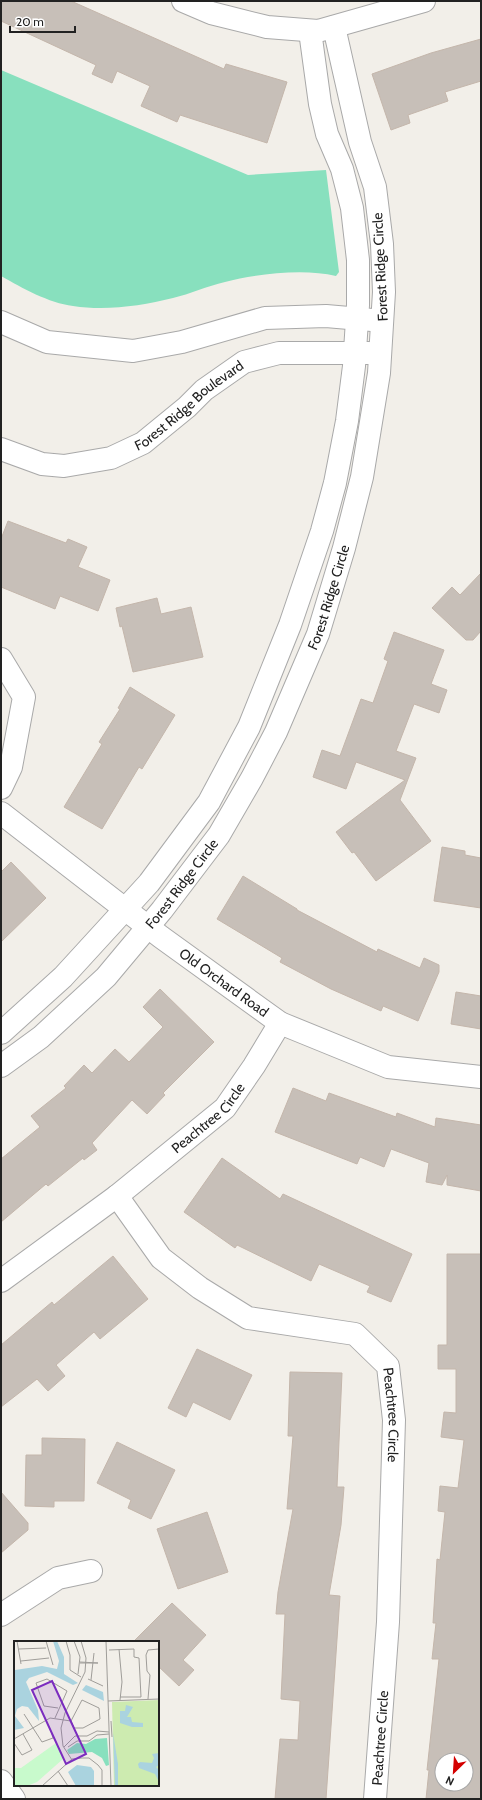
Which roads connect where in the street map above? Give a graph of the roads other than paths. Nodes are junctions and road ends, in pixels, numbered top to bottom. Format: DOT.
graph roads {
  1 [pos="183,1"];
  2 [pos="424,1"];
  3 [pos="334,27"];
  4 [pos="310,30"];
  5 [pos="357,319"];
  6 [pos="383,321"];
  7 [pos="1,322"];
  8 [pos="354,352"];
  9 [pos="381,353"];
  10 [pos="1,449"];
  11 [pos="1,659"];
  12 [pos="1,788"];
  13 [pos="1,812"];
  14 [pos="126,909"];
  15 [pos="148,927"];
  16 [pos="280,1023"];
  17 [pos="1,1033"];
  18 [pos="1,1066"];
  19 [pos="481,1077"];
  20 [pos="117,1196"];
  21 [pos="1,1282"];
  22 [pos="91,1571"];
  23 [pos="1,1615"];
  24 [pos="1,1781"];
  25 [pos="14,1799"];
  26 [pos="375,1799"];
  1 -- 4 [label="street"];
  2 -- 3 [label="street"];
  3 -- 4 [label="street"];
  3 -- 6 [label="street, Forest Ridge Circle"];
  4 -- 5 [label="street, Forest Ridge Circle"];
  5 -- 6 [label="street"];
  5 -- 7 [label="street"];
  5 -- 8 [label="street, Forest Ridge Circle"];
  6 -- 9 [label="street, Forest Ridge Circle"];
  8 -- 9 [label="street, Forest Ridge Boulevard"];
  8 -- 10 [label="street, Forest Ridge Boulevard"];
  8 -- 14 [label="street, Forest Ridge Circle"];
  9 -- 15 [label="street, Forest Ridge Circle"];
  11 -- 12 [label="street"];
  13 -- 14 [label="street, Old Orchard Road"];
  14 -- 15 [label="street, Old Orchard Road"];
  14 -- 17 [label="street, Forest Ridge Circle"];
  15 -- 16 [label="street, Old Orchard Road"];
  15 -- 18 [label="street, Forest Ridge Circle"];
  16 -- 19 [label="street, Old Orchard Road"];
  16 -- 20 [label="street, Peachtree Circle"];
  20 -- 21 [label="street, Peachtree Circle"];
  20 -- 26 [label="street, Peachtree Circle"];
  22 -- 23 [label="street"];
  24 -- 25 [label="street"];
}
